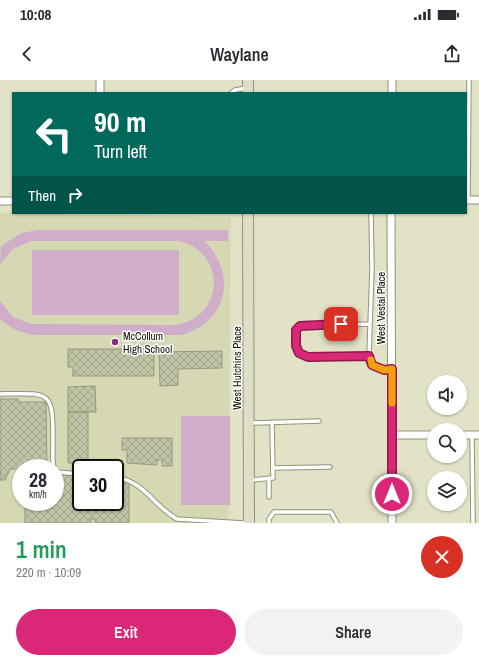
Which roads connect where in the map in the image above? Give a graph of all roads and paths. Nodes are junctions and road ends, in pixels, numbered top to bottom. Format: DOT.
graph roads {
  1 [pos="100,80"];
  2 [pos="392,80"];
  3 [pos="469,80"];
  4 [pos="248,87"];
  5 [pos="100,92"];
  6 [pos="233,92"];
  7 [pos="392,92"];
  8 [pos="467,200"];
  9 [pos="479,200"];
  10 [pos="0,201"];
  11 [pos="12,201"];
  12 [pos="248,214"];
  13 [pos="371,214"];
  14 [pos="391,214"];
  15 [pos="370,324"];
  16 [pos="369,356"];
  17 [pos="392,369"];
  18 [pos="0,394"];
  19 [pos="319,421"];
  20 [pos="272,422"];
  21 [pos="249,423"];
  22 [pos="392,435"];
  23 [pos="427,435"];
  24 [pos="476,435"];
  25 [pos="55,459"];
  26 [pos="330,467"];
  27 [pos="273,468"];
  28 [pos="124,478"];
  29 [pos="269,478"];
  30 [pos="249,480"];
  31 [pos="269,496"];
  32 [pos="243,523"];
  33 [pos="249,523"];
  34 [pos="269,523"];
  35 [pos="337,523"];
  36 [pos="392,523"];
  37 [pos="473,523"];
  1 -- 5 [label="street"];
  2 -- 7 [label="street"];
  3 -- 8 [label="lane"];
  4 -- 6 [label="lane"];
  8 -- 9 [label="street"];
  10 -- 11 [label="street"];
  12 -- 21 [label="street, West Hutchins Place"];
  13 -- 15 [label="lane"];
  14 -- 17 [label="street, West Vestal Place"];
  15 -- 16 [label="lane"];
  15 -- 16 [label="lane"];
  16 -- 17 [label="lane"];
  17 -- 22 [label="street, West Vestal Place"];
  18 -- 25 [label="lane"];
  19 -- 20 [label="lane"];
  20 -- 21 [label="lane"];
  20 -- 27 [label="lane"];
  21 -- 30 [label="street, West Hutchins Place"];
  22 -- 23 [label="street"];
  22 -- 36 [label="street, West Vestal Place"];
  24 -- 37 [label="lane"];
  26 -- 27 [label="lane"];
  27 -- 29 [label="lane"];
  28 -- 32 [label="lane"];
  29 -- 30 [label="lane"];
  29 -- 31 [label="lane"];
  30 -- 33 [label="street, West Hutchins Place"];
  34 -- 35 [label="lane"];
}
